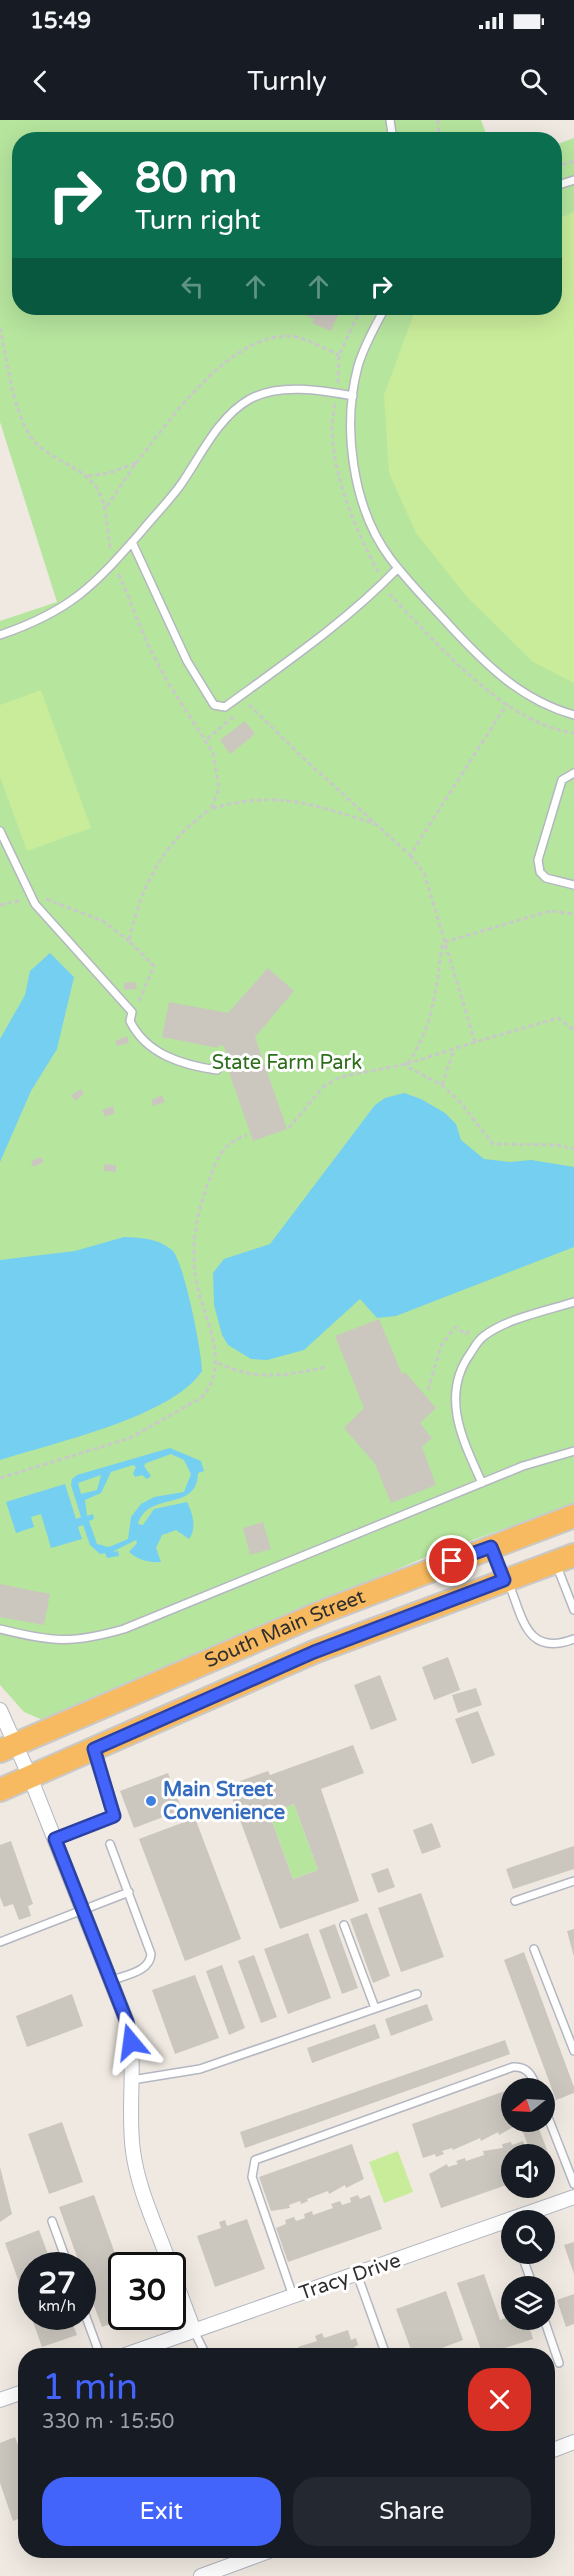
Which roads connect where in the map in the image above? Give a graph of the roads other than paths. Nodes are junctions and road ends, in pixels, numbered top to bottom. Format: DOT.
graph roads {
  1 [pos="382,315"];
  2 [pos="353,396"];
  3 [pos="132,542"];
  4 [pos="398,568"];
  5 [pos="0,634"];
  6 [pos="574,715"];
  7 [pos="574,773"];
  8 [pos="0,831"];
  9 [pos="574,885"];
  10 [pos="217,1070"];
  11 [pos="574,1302"];
  12 [pos="574,1451"];
  13 [pos="482,1483"];
  14 [pos="574,1516"];
  15 [pos="491,1547"];
  16 [pos="565,1558"];
  17 [pos="505,1579"];
  18 [pos="570,1588"];
  19 [pos="574,1610"];
  20 [pos="0,1629"];
  21 [pos="574,1639"];
  22 [pos="0,1710"];
  23 [pos="8,1747"];
  24 [pos="94,1749"];
  25 [pos="30,1777"];
  26 [pos="0,1790"];
  27 [pos="55,1839"];
  28 [pos="110,1844"];
  29 [pos="574,1881"];
  30 [pos="129,1892"];
  31 [pos="515,1901"];
  32 [pos="82,1910"];
  33 [pos="344,1925"];
  34 [pos="0,1942"];
  35 [pos="534,1949"];
  36 [pos="110,1980"];
  37 [pos="417,1994"];
  38 [pos="375,2008"];
  39 [pos="574,2051"];
  40 [pos="532,2078"];
  41 [pos="132,2080"];
  42 [pos="554,2132"];
  43 [pos="574,2184"];
  44 [pos="574,2197"];
  45 [pos="541,2210"];
  46 [pos="52,2221"];
  47 [pos="501,2225"];
  48 [pos="63,2252"];
  49 [pos="165,2252"];
  50 [pos="357,2274"];
  51 [pos="293,2296"];
  52 [pos="186,2310"];
  53 [pos="91,2330"];
  54 [pos="548,2330"];
  55 [pos="194,2331"];
  56 [pos="97,2348"];
  57 [pos="145,2348"];
  58 [pos="202,2348"];
  59 [pos="383,2348"];
  60 [pos="554,2348"];
  61 [pos="555,2351"];
  62 [pos="559,2363"];
  63 [pos="18,2394"];
  64 [pos="0,2400"];
  65 [pos="574,2442"];
  66 [pos="555,2449"];
  67 [pos="250,2558"];
  68 [pos="201,2576"];
  1 -- 2 [label="lane"];
  2 -- 3 [label="lane"];
  2 -- 4 [label="lane"];
  3 -- 4 [label="lane"];
  3 -- 5 [label="lane"];
  4 -- 6 [label="lane"];
  7 -- 9 [label="lane"];
  8 -- 10 [label="lane"];
  11 -- 13 [label="lane"];
  12 -- 13 [label="lane"];
  13 -- 20 [label="lane"];
  14 -- 15 [label="highway, South Main Street"];
  15 -- 17 [label="highway"];
  15 -- 23 [label="highway, South Main Street"];
  16 -- 17 [label="highway, South Main Street"];
  16 -- 18 [label="lane"];
  17 -- 21 [label="lane"];
  17 -- 24 [label="highway, South Main Street"];
  18 -- 19 [label="lane"];
  22 -- 23 [label="street"];
  23 -- 25 [label="street"];
  24 -- 25 [label="highway, South Main Street"];
  24 -- 27 [label="lane"];
  25 -- 26 [label="highway, South Main Street"];
  25 -- 27 [label="street"];
  27 -- 32 [label="street"];
  28 -- 30 [label="lane"];
  29 -- 31 [label="lane"];
  30 -- 32 [label="lane"];
  30 -- 36 [label="lane"];
  32 -- 34 [label="lane"];
  32 -- 36 [label="street"];
  33 -- 38 [label="lane"];
  35 -- 39 [label="lane"];
  36 -- 41 [label="street"];
  37 -- 38 [label="lane"];
  38 -- 41 [label="lane"];
  40 -- 51 [label="lane"];
  41 -- 49 [label="street"];
  42 -- 43 [label="lane"];
  44 -- 45 [label="street, Tracy Drive"];
  46 -- 48 [label="lane"];
  47 -- 50 [label="street, Tracy Drive"];
  50 -- 51 [label="street, Tracy Drive"];
  50 -- 59 [label="lane"];
  51 -- 55 [label="street, Tracy Drive"];
  52 -- 55 [label="street"];
  53 -- 56 [label="lane"];
  54 -- 60 [label="lane"];
  55 -- 57 [label="street, Tracy Drive"];
  55 -- 58 [label="lane"];
  61 -- 62 [label="lane"];
  63 -- 64 [label="street"];
  65 -- 66 [label="street"];
  67 -- 68 [label="street"];
}
